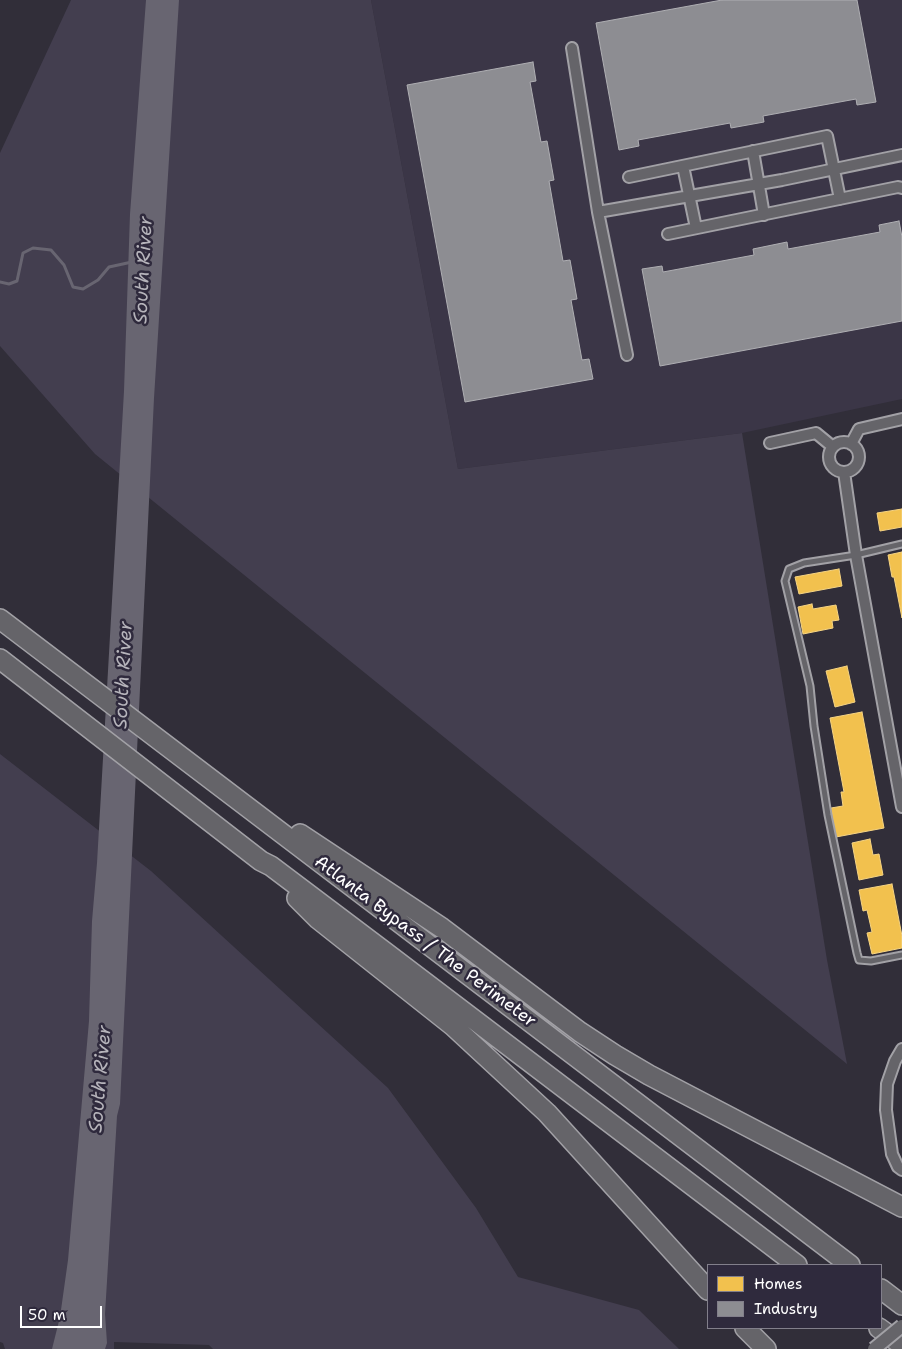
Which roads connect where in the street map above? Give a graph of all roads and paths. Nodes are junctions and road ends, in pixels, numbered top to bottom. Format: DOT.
graph roads {
  1 [pos="572,48"];
  2 [pos="753,151"];
  3 [pos="902,155"];
  4 [pos="683,166"];
  5 [pos="834,170"];
  6 [pos="629,177"];
  7 [pos="759,184"];
  8 [pos="902,188"];
  9 [pos="689,196"];
  10 [pos="840,199"];
  11 [pos="598,212"];
  12 [pos="764,215"];
  13 [pos="696,228"];
  14 [pos="668,234"];
  15 [pos="627,355"];
  16 [pos="902,419"];
  17 [pos="770,443"];
  18 [pos="851,444"];
  19 [pos="833,447"];
  20 [pos="844,472"];
  21 [pos="902,544"];
  22 [pos="856,555"];
  23 [pos="0,619"];
  24 [pos="0,660"];
  25 [pos="158,739"];
  26 [pos="902,807"];
  27 [pos="261,861"];
  28 [pos="902,955"];
  29 [pos="902,1049"];
  30 [pos="902,1170"];
  31 [pos="902,1207"];
  32 [pos="796,1264"];
  33 [pos="849,1264"];
  34 [pos="707,1289"];
  35 [pos="882,1290"];
  36 [pos="902,1305"];
  37 [pos="902,1326"];
  38 [pos="746,1329"];
  39 [pos="880,1329"];
  40 [pos="902,1345"];
  41 [pos="766,1349"];
  42 [pos="874,1349"];
  1 -- 11 [label="street"];
  2 -- 4 [label="street"];
  2 -- 5 [label="street"];
  2 -- 7 [label="street"];
  3 -- 5 [label="street"];
  4 -- 6 [label="street"];
  4 -- 9 [label="street"];
  5 -- 7 [label="street"];
  5 -- 10 [label="street"];
  7 -- 9 [label="street"];
  7 -- 12 [label="street"];
  8 -- 10 [label="street"];
  9 -- 11 [label="street"];
  9 -- 13 [label="street"];
  10 -- 12 [label="street"];
  11 -- 15 [label="street"];
  12 -- 13 [label="street"];
  13 -- 14 [label="street"];
  16 -- 18 [label="street"];
  17 -- 19 [label="street"];
  18 -- 19 [label="street"];
  18 -- 20 [label="street"];
  19 -- 20 [label="street"];
  20 -- 22 [label="street"];
  21 -- 22 [label="lane"];
  22 -- 26 [label="street"];
  22 -- 28 [label="lane"];
  23 -- 25 [label="highway, Atlanta Bypass / The Perimeter"];
  24 -- 27 [label="highway, Atlanta Bypass / The Perimeter"];
  25 -- 31 [label="highway"];
  25 -- 33 [label="highway, Atlanta Bypass / The Perimeter"];
  27 -- 32 [label="highway, Atlanta Bypass / The Perimeter"];
  27 -- 34 [label="highway"];
  29 -- 30 [label="street"];
  35 -- 36 [label="highway"];
  37 -- 42 [label="street, bridge"];
  38 -- 41 [label="highway"];
  39 -- 40 [label="highway"];
}
